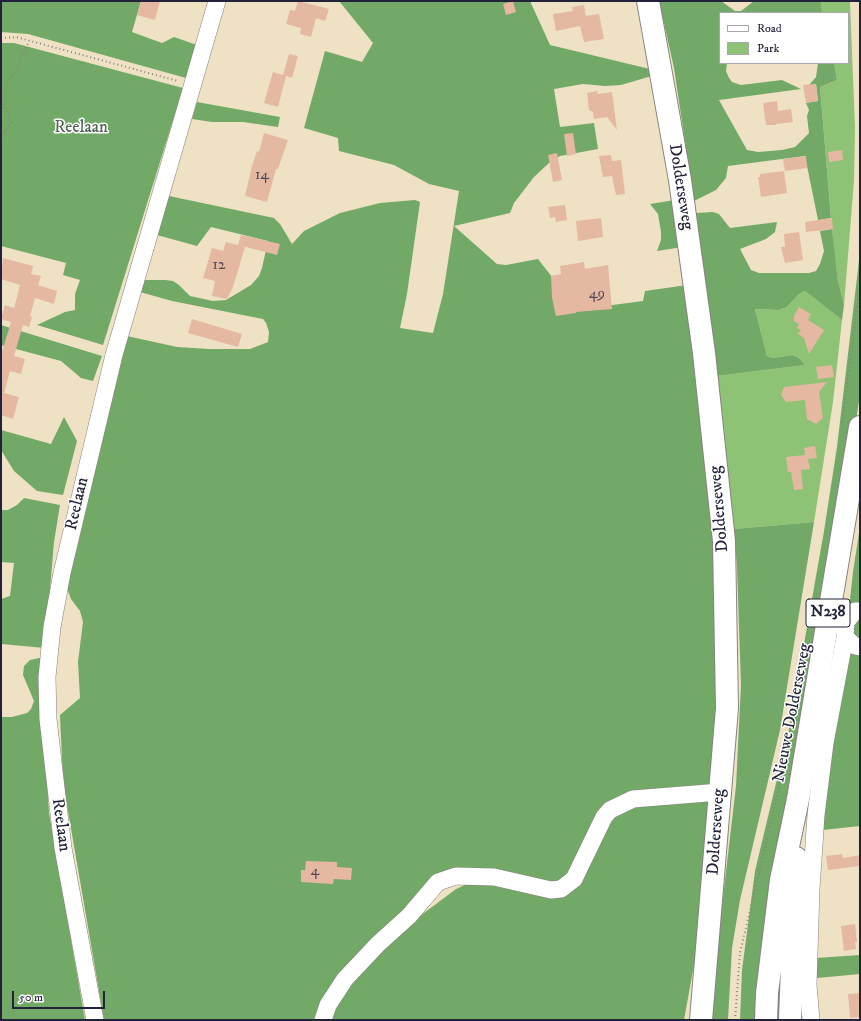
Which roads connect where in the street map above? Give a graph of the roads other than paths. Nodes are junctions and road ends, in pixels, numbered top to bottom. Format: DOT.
graph roads {
  1 [pos="217,1"];
  2 [pos="648,1"];
  3 [pos="851,427"];
  4 [pos="860,610"];
  5 [pos="845,637"];
  6 [pos="860,646"];
  7 [pos="720,792"];
  8 [pos="798,799"];
  9 [pos="95,1020"];
  10 [pos="323,1020"];
  11 [pos="701,1020"];
  12 [pos="766,1020"];
  13 [pos="790,1020"];
  14 [pos="811,1020"];
  1 -- 9 [label="street, Reelaan"];
  2 -- 7 [label="main road, Dolderseweg"];
  3 -- 8 [label="main road, Nieuwe Dolderseweg / N238"];
  4 -- 5 [label="street"];
  5 -- 6 [label="street"];
  5 -- 14 [label="street"];
  7 -- 10 [label="street"];
  7 -- 11 [label="main road, Dolderseweg"];
  8 -- 12 [label="main road, Nieuwe Dolderseweg / N238"];
  8 -- 13 [label="main road, Nieuwe Dolderseweg / N238"];
}
